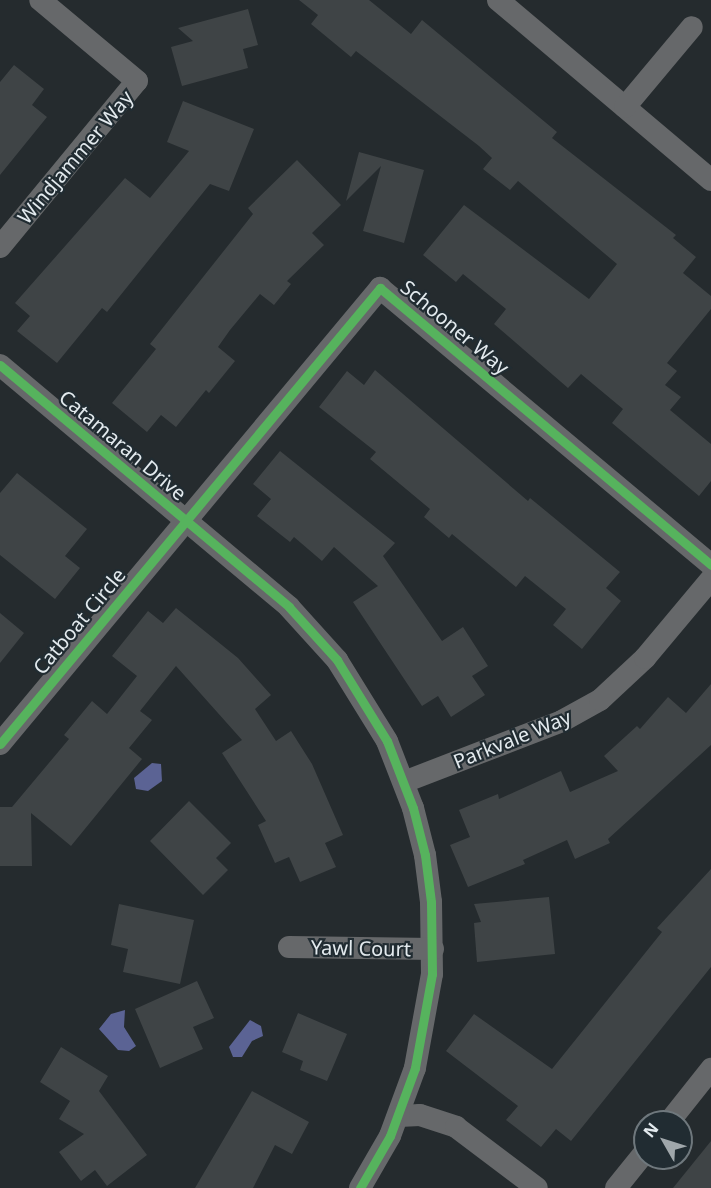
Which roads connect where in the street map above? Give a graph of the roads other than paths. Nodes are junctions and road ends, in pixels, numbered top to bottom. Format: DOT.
graph roads {
  1 [pos="40,0"];
  2 [pos="498,0"];
  3 [pos="692,27"];
  4 [pos="625,107"];
  5 [pos="711,180"];
  6 [pos="0,247"];
  7 [pos="0,365"];
  8 [pos="186,521"];
  9 [pos="711,565"];
  10 [pos="711,579"];
  11 [pos="0,744"];
  12 [pos="404,782"];
  13 [pos="289,947"];
  14 [pos="433,949"];
  15 [pos="711,1069"];
  16 [pos="679,1110"];
  17 [pos="399,1116"];
  18 [pos="633,1167"];
  19 [pos="360,1188"];
  20 [pos="537,1188"];
  21 [pos="616,1188"];
  1 -- 6 [label="street, Windjammer Way"];
  2 -- 4 [label="street"];
  3 -- 4 [label="street"];
  4 -- 5 [label="street"];
  7 -- 8 [label="street, Catamaran Drive"];
  8 -- 9 [label="street, Schooner Way"];
  8 -- 11 [label="street, Catboat Circle"];
  8 -- 12 [label="street, Catamaran Drive"];
  10 -- 12 [label="street, Parkvale Way"];
  12 -- 14 [label="street, Catamaran Drive"];
  13 -- 14 [label="street, Yawl Court"];
  14 -- 17 [label="street, Catamaran Drive"];
  15 -- 16 [label="street"];
  17 -- 19 [label="street, Catamaran Drive"];
  17 -- 20 [label="street"];
  18 -- 21 [label="street"];
}
